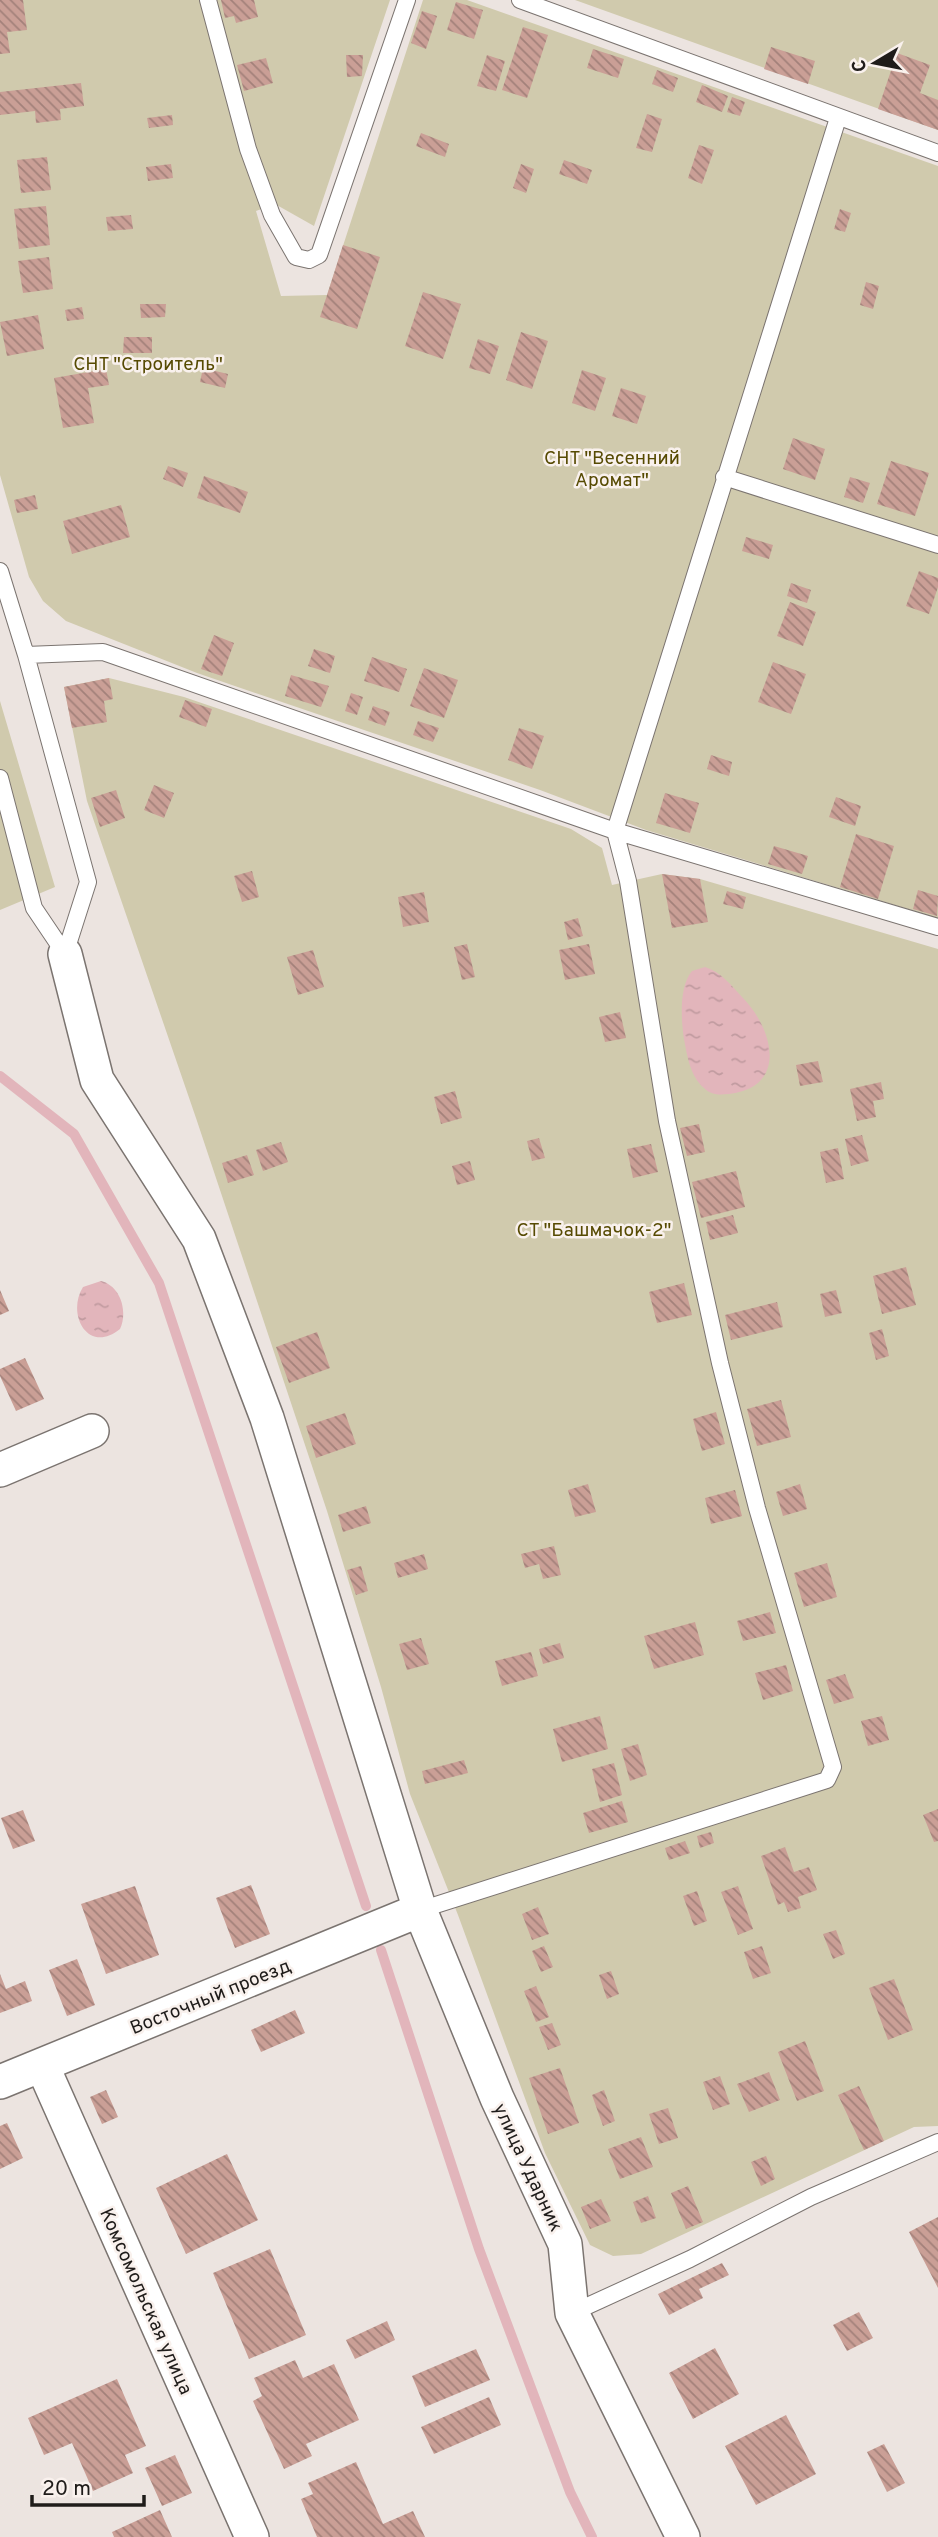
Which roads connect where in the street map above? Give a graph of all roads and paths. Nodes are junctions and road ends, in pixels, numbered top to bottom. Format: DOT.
graph roads {
  1 [pos="208,0"];
  2 [pos="407,0"];
  3 [pos="520,0"];
  4 [pos="838,118"];
  5 [pos="938,153"];
  6 [pos="724,477"];
  7 [pos="938,545"];
  8 [pos="0,571"];
  9 [pos="26,655"];
  10 [pos="0,778"];
  11 [pos="615,831"];
  12 [pos="938,927"];
  13 [pos="65,954"];
  14 [pos="92,1431"];
  15 [pos="0,1470"];
  16 [pos="420,1910"];
  17 [pos="42,2065"];
  18 [pos="0,2082"];
  19 [pos="938,2142"];
  20 [pos="572,2313"];
  21 [pos="252,2537"];
  22 [pos="683,2537"];
  1 -- 2 [label="lane"];
  3 -- 4 [label="lane"];
  4 -- 5 [label="lane"];
  4 -- 6 [label="lane"];
  6 -- 7 [label="lane"];
  6 -- 11 [label="lane"];
  8 -- 9 [label="lane"];
  9 -- 11 [label="lane"];
  9 -- 13 [label="lane"];
  10 -- 13 [label="lane"];
  11 -- 12 [label="lane"];
  11 -- 16 [label="lane"];
  13 -- 16 [label="street, улица Ударник"];
  14 -- 15 [label="street"];
  16 -- 17 [label="street, Восточный проезд"];
  16 -- 20 [label="street, улица Ударник"];
  17 -- 18 [label="street, Восточный проезд"];
  17 -- 21 [label="street, Комсомольская улица"];
  19 -- 20 [label="lane"];
  20 -- 22 [label="street, улица Ударник"];
}
